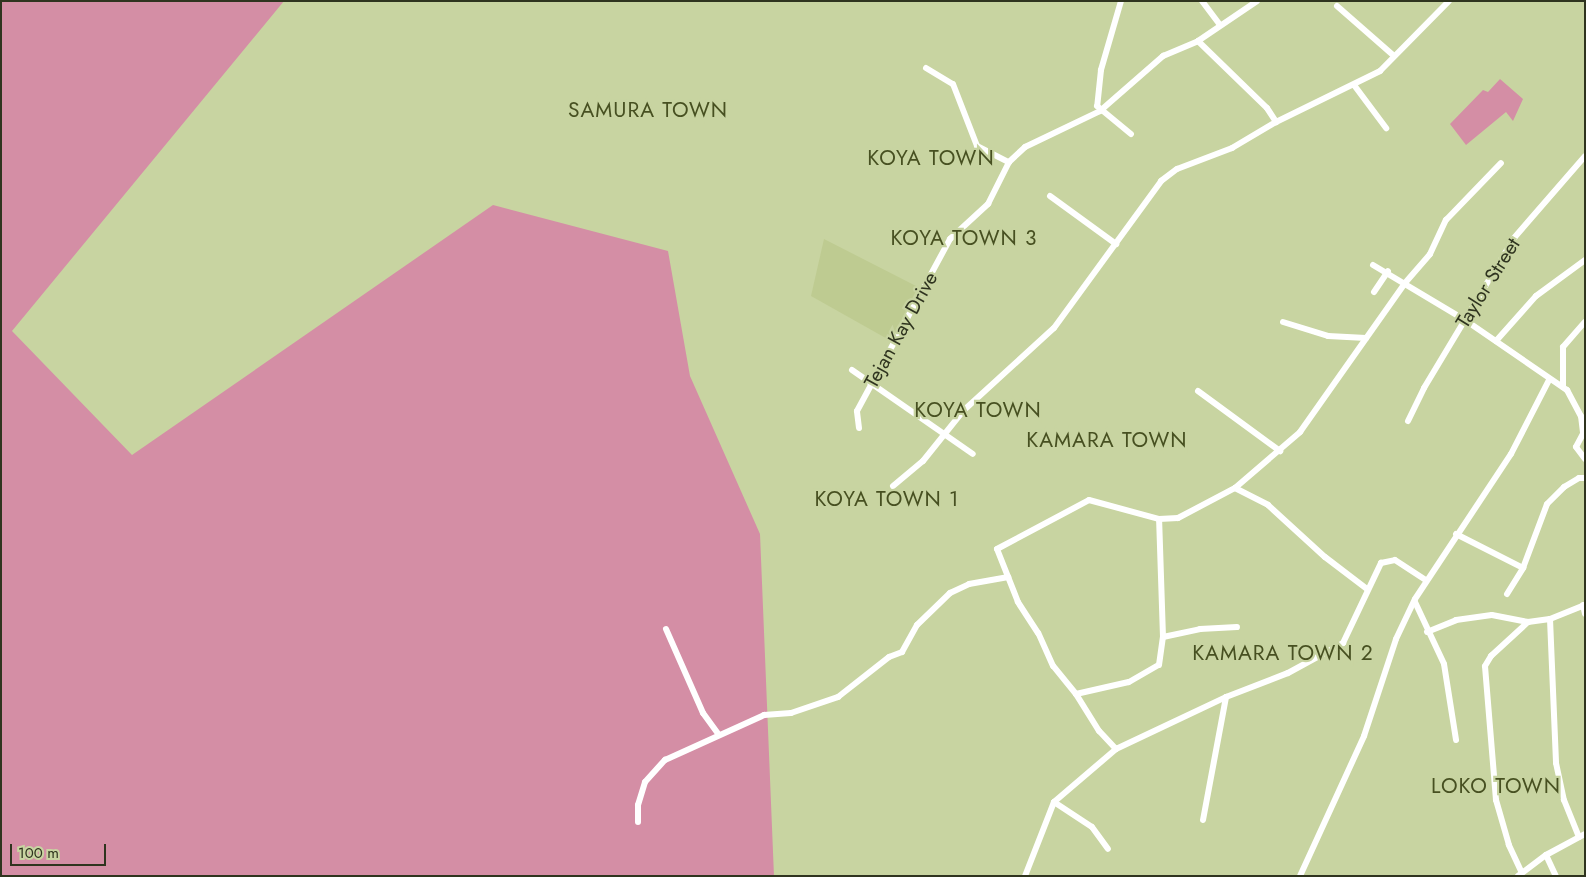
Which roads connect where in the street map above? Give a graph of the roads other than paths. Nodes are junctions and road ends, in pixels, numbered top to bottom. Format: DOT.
graph roads {
  1 [pos="1121,1"];
  2 [pos="1202,1"];
  3 [pos="1257,1"];
  4 [pos="1449,1"];
  5 [pos="1337,6"];
  6 [pos="1220,25"];
  7 [pos="1198,42"];
  8 [pos="1393,55"];
  9 [pos="926,68"];
  10 [pos="1354,85"];
  11 [pos="1100,111"];
  12 [pos="1276,122"];
  13 [pos="1386,128"];
  14 [pos="1131,134"];
  15 [pos="1585,156"];
  16 [pos="1008,162"];
  17 [pos="1501,163"];
  18 [pos="1050,196"];
  19 [pos="1116,244"];
  20 [pos="1585,260"];
  21 [pos="1373,265"];
  22 [pos="1388,272"];
  23 [pos="1405,283"];
  24 [pos="1374,292"];
  25 [pos="1465,320"];
  26 [pos="1283,322"];
  27 [pos="1585,322"];
  28 [pos="1366,338"];
  29 [pos="1496,341"];
  30 [pos="852,370"];
  31 [pos="1549,380"];
  32 [pos="871,383"];
  33 [pos="1563,387"];
  34 [pos="1198,391"];
  35 [pos="1408,421"];
  36 [pos="859,428"];
  37 [pos="1584,431"];
  38 [pos="944,433"];
  39 [pos="1280,451"];
  40 [pos="974,454"];
  41 [pos="1585,459"];
  42 [pos="1585,478"];
  43 [pos="893,486"];
  44 [pos="1235,488"];
  45 [pos="1159,520"];
  46 [pos="1456,534"];
  47 [pos="1522,568"];
  48 [pos="1008,577"];
  49 [pos="1426,580"];
  50 [pos="1367,589"];
  51 [pos="1507,594"];
  52 [pos="1415,599"];
  53 [pos="1584,605"];
  54 [pos="1585,614"];
  55 [pos="1550,619"];
  56 [pos="1528,622"];
  57 [pos="1237,627"];
  58 [pos="666,629"];
  59 [pos="1428,632"];
  60 [pos="1164,637"];
  61 [pos="1076,694"];
  62 [pos="1226,697"];
  63 [pos="718,734"];
  64 [pos="1456,740"];
  65 [pos="1116,748"];
  66 [pos="1054,802"];
  67 [pos="1203,820"];
  68 [pos="638,822"];
  69 [pos="1582,835"];
  70 [pos="1108,849"];
  71 [pos="1546,854"];
  72 [pos="1520,873"];
  73 [pos="1026,876"];
  74 [pos="1300,876"];
  75 [pos="1556,876"];
  1 -- 11 [label="street"];
  2 -- 6 [label="street"];
  3 -- 6 [label="street, Tejan Kay Drive"];
  4 -- 8 [label="street"];
  5 -- 8 [label="street"];
  6 -- 7 [label="street, Tejan Kay Drive"];
  7 -- 11 [label="street, Tejan Kay Drive"];
  7 -- 12 [label="street"];
  8 -- 10 [label="street"];
  9 -- 16 [label="street"];
  10 -- 12 [label="street"];
  10 -- 13 [label="street"];
  11 -- 14 [label="street"];
  11 -- 16 [label="street, Tejan Kay Drive"];
  12 -- 19 [label="street"];
  15 -- 25 [label="street, Taylor Street"];
  16 -- 32 [label="street, Tejan Kay Drive"];
  17 -- 23 [label="street"];
  18 -- 19 [label="street"];
  19 -- 38 [label="street"];
  20 -- 29 [label="street"];
  21 -- 22 [label="street"];
  22 -- 23 [label="street"];
  22 -- 24 [label="street"];
  23 -- 25 [label="street"];
  23 -- 28 [label="street"];
  25 -- 29 [label="street"];
  25 -- 35 [label="street, Taylor Street"];
  26 -- 28 [label="street"];
  27 -- 33 [label="street"];
  28 -- 39 [label="street"];
  29 -- 31 [label="street"];
  30 -- 32 [label="street"];
  31 -- 33 [label="street"];
  31 -- 46 [label="street"];
  32 -- 36 [label="street, Tejan Kay Drive"];
  32 -- 38 [label="street"];
  33 -- 37 [label="street"];
  34 -- 39 [label="street"];
  37 -- 41 [label="street"];
  38 -- 40 [label="street"];
  38 -- 43 [label="street"];
  39 -- 44 [label="street"];
  42 -- 47 [label="street"];
  44 -- 45 [label="street"];
  44 -- 50 [label="street"];
  45 -- 48 [label="street"];
  45 -- 60 [label="street"];
  46 -- 47 [label="street"];
  46 -- 49 [label="street"];
  47 -- 51 [label="street"];
  48 -- 61 [label="street"];
  48 -- 63 [label="street"];
  49 -- 50 [label="street"];
  49 -- 52 [label="street"];
  50 -- 62 [label="street"];
  52 -- 59 [label="street"];
  52 -- 74 [label="street"];
  53 -- 54 [label="street"];
  53 -- 55 [label="street"];
  55 -- 56 [label="street"];
  55 -- 69 [label="street"];
  56 -- 59 [label="street"];
  56 -- 72 [label="street"];
  57 -- 60 [label="street"];
  58 -- 63 [label="street"];
  59 -- 64 [label="street"];
  60 -- 61 [label="street"];
  61 -- 65 [label="street"];
  62 -- 65 [label="street"];
  62 -- 67 [label="street"];
  63 -- 68 [label="street"];
  65 -- 66 [label="street"];
  66 -- 70 [label="street"];
  66 -- 73 [label="street"];
  69 -- 71 [label="street"];
  71 -- 72 [label="street"];
  71 -- 75 [label="street"];
}
